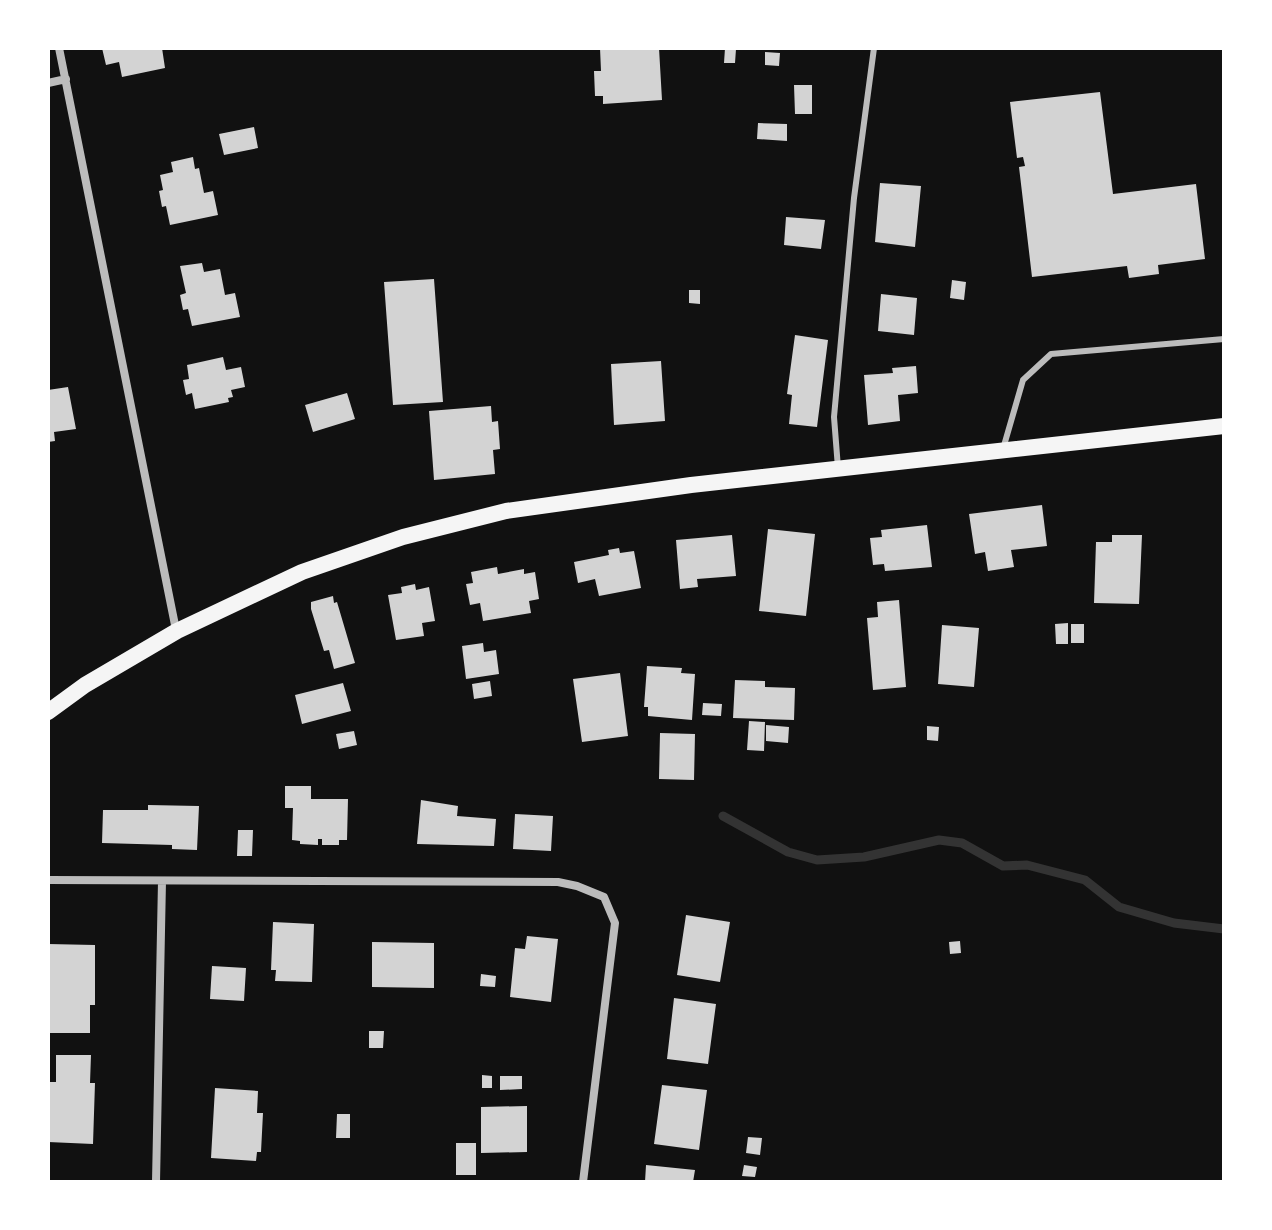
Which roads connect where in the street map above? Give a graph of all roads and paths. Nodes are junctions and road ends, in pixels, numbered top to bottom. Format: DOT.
graph roads {
  1 [pos="59,48"];
  2 [pos="874,48"];
  3 [pos="66,79"];
  4 [pos="48,83"];
  5 [pos="1224,339"];
  6 [pos="1224,426"];
  7 [pos="1003,450"];
  8 [pos="838,468"];
  9 [pos="177,631"];
  10 [pos="48,712"];
  11 [pos="48,880"];
  12 [pos="162,881"];
  13 [pos="156,1182"];
  14 [pos="583,1182"];
  1 -- 3 [label="street"];
  2 -- 8 [label="lane"];
  3 -- 4 [label="street"];
  3 -- 9 [label="street"];
  5 -- 7 [label="lane"];
  6 -- 7 [label="main road"];
  7 -- 8 [label="main road"];
  8 -- 9 [label="main road"];
  9 -- 10 [label="main road"];
  11 -- 12 [label="street"];
  12 -- 13 [label="street"];
  12 -- 14 [label="street"];
}
